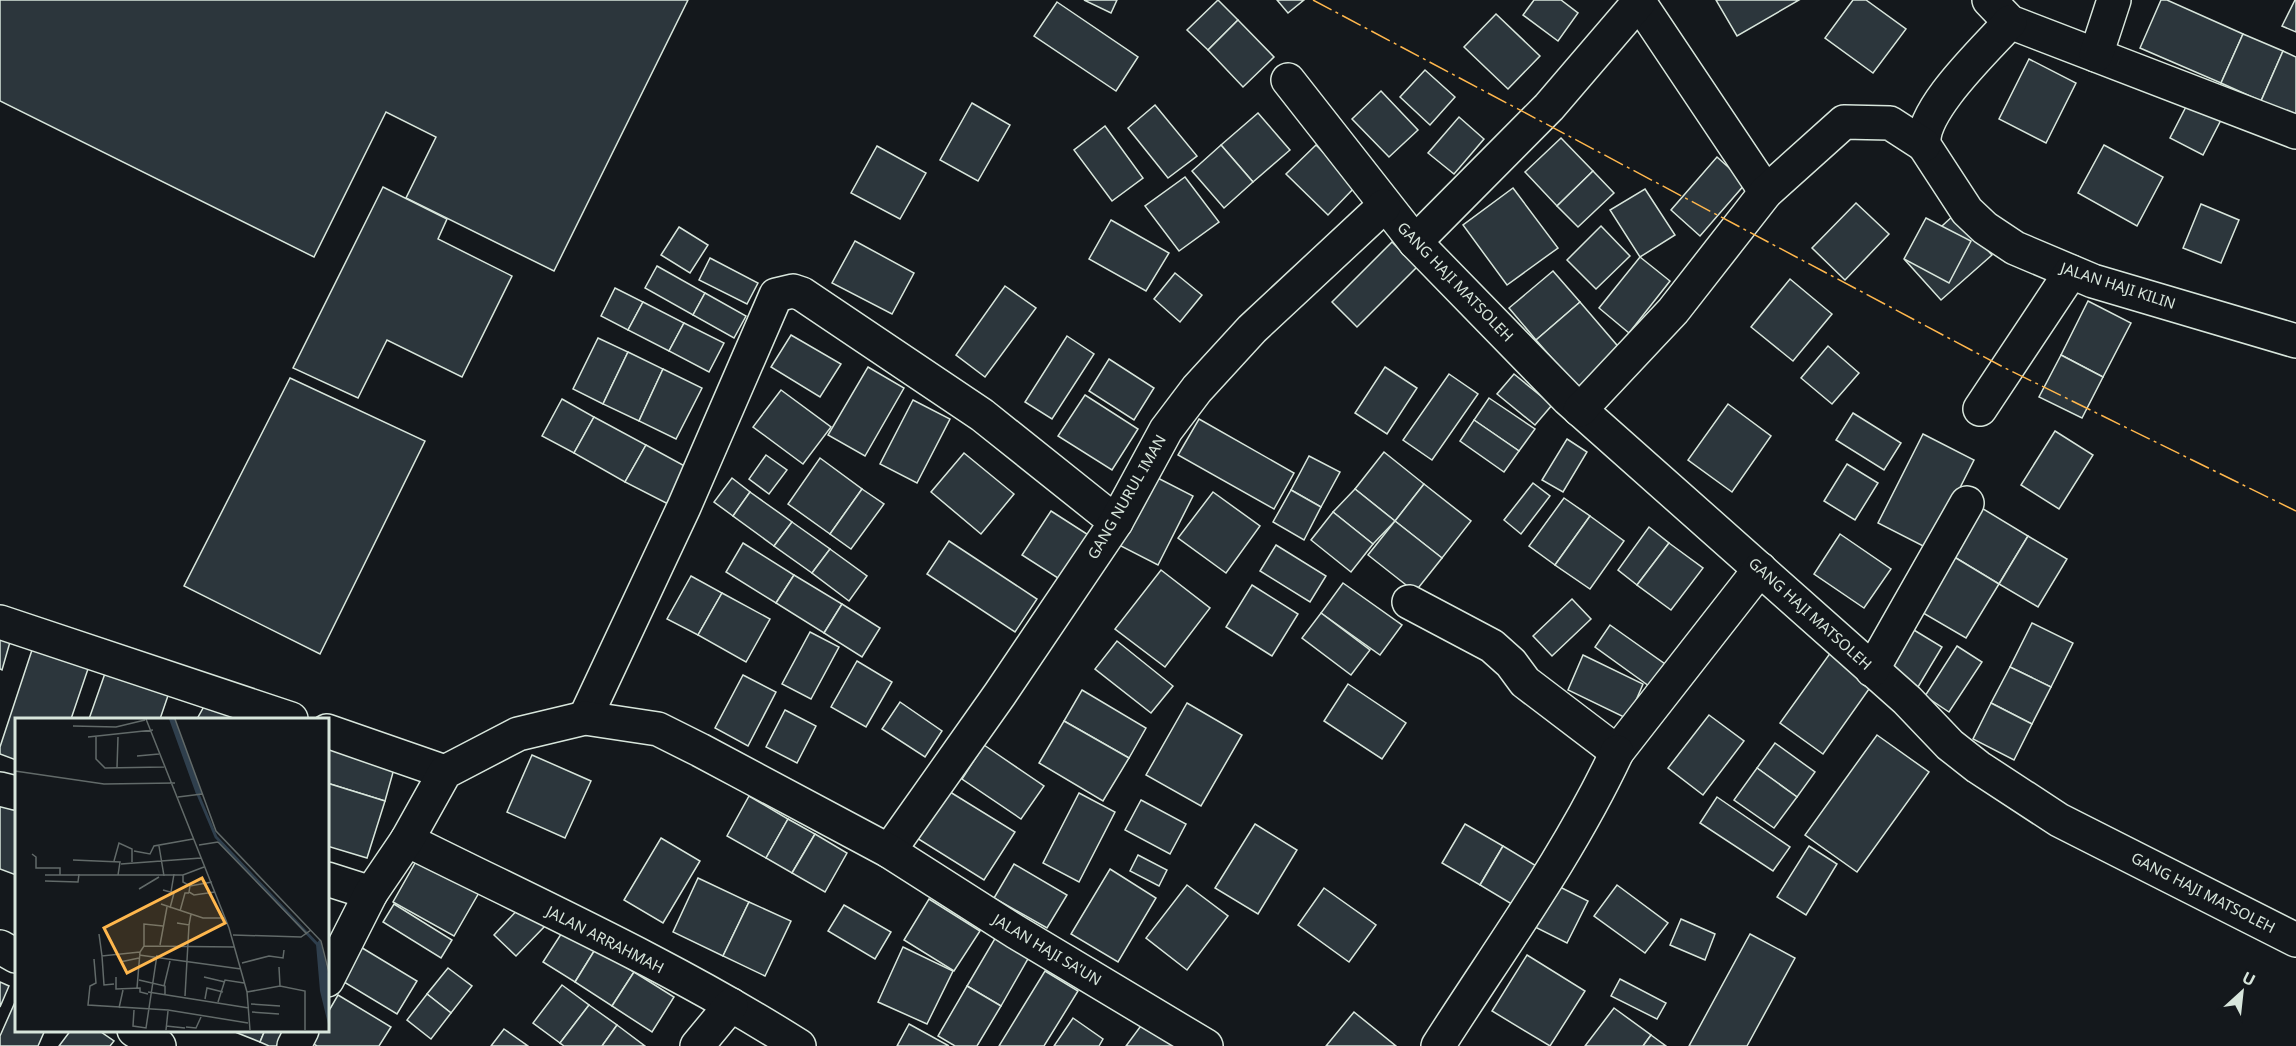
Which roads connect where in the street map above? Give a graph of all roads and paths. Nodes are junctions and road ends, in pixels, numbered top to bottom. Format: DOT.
graph roads {
  1 [pos="2114,0"];
  2 [pos="1639,1"];
  3 [pos="1999,11"];
  4 [pos="2096,55"];
  5 [pos="1288,80"];
  6 [pos="2296,132"];
  7 [pos="1924,145"];
  8 [pos="1766,192"];
  9 [pos="1384,206"];
  10 [pos="1415,243"];
  11 [pos="2071,272"];
  12 [pos="2296,341"];
  13 [pos="1980,409"];
  14 [pos="1580,410"];
  15 [pos="1968,503"];
  16 [pos="1116,522"];
  17 [pos="1760,569"];
  18 [pos="1409,602"];
  19 [pos="0,622"];
  20 [pos="1872,670"];
  21 [pos="288,718"];
  22 [pos="585,718"];
  23 [pos="328,731"];
  24 [pos="1617,752"];
  25 [pos="445,772"];
  26 [pos="0,789"];
  27 [pos="15,793"];
  28 [pos="407,840"];
  29 [pos="889,851"];
  30 [pos="328,879"];
  31 [pos="371,893"];
  32 [pos="2296,940"];
  33 [pos="0,947"];
  34 [pos="15,955"];
  35 [pos="328,978"];
  36 [pos="731,1005"];
  37 [pos="137,1031"];
  38 [pos="159,1046"];
  39 [pos="697,1046"];
  40 [pos="800,1046"];
  41 [pos="1206,1046"];
  42 [pos="1438,1046"];
  1 -- 4 [label="street"];
  2 -- 8 [label="street"];
  2 -- 10 [label="street"];
  3 -- 4 [label="street"];
  3 -- 7 [label="street"];
  4 -- 6 [label="street"];
  5 -- 9 [label="street, GANG HAJI MATSOLEH"];
  7 -- 8 [label="street"];
  7 -- 11 [label="street, JALAN HAJI KILIN"];
  8 -- 14 [label="street"];
  9 -- 10 [label="street, GANG HAJI MATSOLEH"];
  9 -- 16 [label="street, GANG NURUL IMAN"];
  10 -- 14 [label="street, GANG HAJI MATSOLEH"];
  11 -- 12 [label="street, JALAN HAJI KILIN"];
  11 -- 13 [label="street"];
  14 -- 17 [label="street, GANG HAJI MATSOLEH"];
  15 -- 20 [label="street"];
  16 -- 22 [label="street"];
  16 -- 29 [label="street, GANG NURUL IMAN"];
  17 -- 20 [label="street, GANG HAJI MATSOLEH"];
  17 -- 24 [label="street"];
  18 -- 24 [label="street"];
  19 -- 21 [label="street"];
  20 -- 32 [label="street, GANG HAJI MATSOLEH"];
  22 -- 25 [label="street"];
  22 -- 29 [label="street, JALAN HAJI SA'UN"];
  23 -- 25 [label="street"];
  24 -- 42 [label="street"];
  25 -- 28 [label="street"];
  26 -- 27 [label="street"];
  28 -- 31 [label="street"];
  28 -- 36 [label="street, JALAN ARRAHMAH"];
  29 -- 41 [label="street, JALAN HAJI SA'UN"];
  30 -- 31 [label="street"];
  31 -- 35 [label="street"];
  33 -- 34 [label="street"];
  36 -- 39 [label="street"];
  36 -- 40 [label="street, JALAN ARRAHMAH"];
  37 -- 38 [label="street"];
}
